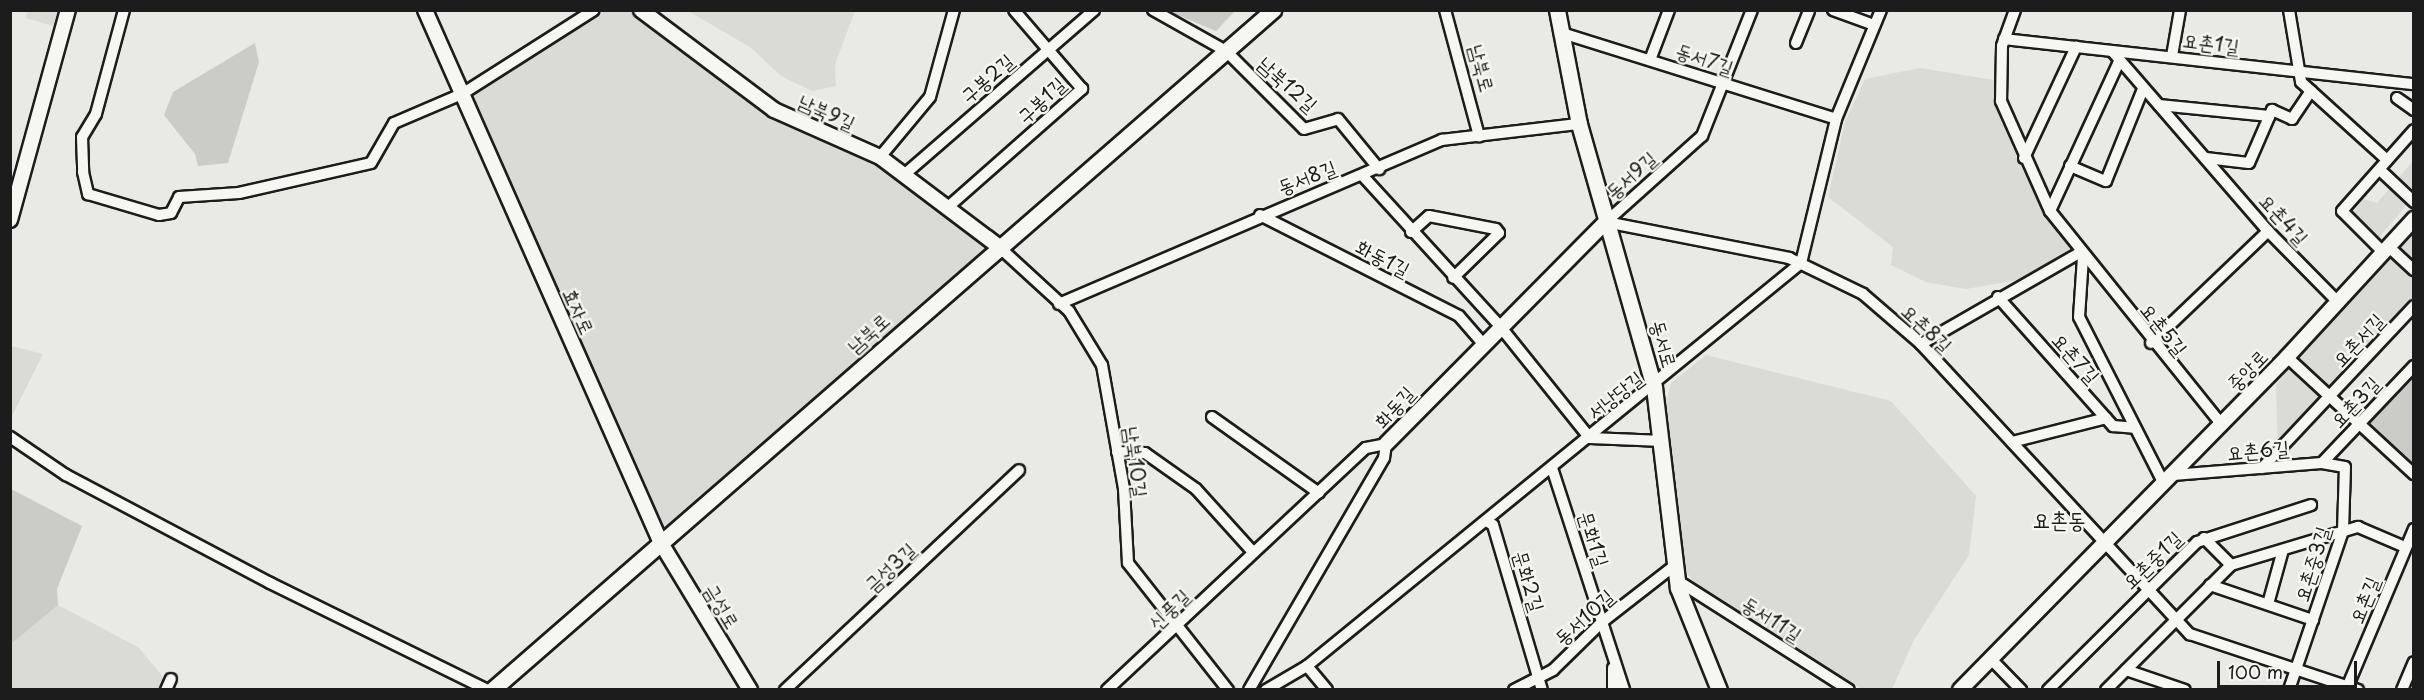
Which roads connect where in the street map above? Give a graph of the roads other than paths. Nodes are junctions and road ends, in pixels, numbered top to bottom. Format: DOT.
graph roads {
  1 [pos="68,10"];
  2 [pos="124,10"];
  3 [pos="425,10"];
  4 [pos="594,10"];
  5 [pos="641,10"];
  6 [pos="954,10"];
  7 [pos="1014,10"];
  8 [pos="1094,10"];
  9 [pos="1153,10"];
  10 [pos="1273,10"];
  11 [pos="1445,10"];
  12 [pos="1557,10"];
  13 [pos="1669,10"];
  14 [pos="1752,10"];
  15 [pos="1809,10"];
  16 [pos="1881,10"];
  17 [pos="2015,10"];
  18 [pos="2180,10"];
  19 [pos="2289,10"];
  20 [pos="1835,11"];
  21 [pos="1874,25"];
  22 [pos="1562,33"];
  23 [pos="2004,39"];
  24 [pos="1796,43"];
  25 [pos="2076,47"];
  26 [pos="1048,50"];
  27 [pos="1226,51"];
  28 [pos="2112,51"];
  29 [pos="2172,56"];
  30 [pos="1650,60"];
  31 [pos="2119,62"];
  32 [pos="2298,72"];
  33 [pos="2414,84"];
  34 [pos="1723,85"];
  35 [pos="2143,89"];
  36 [pos="2311,91"];
  37 [pos="462,94"];
  38 [pos="2397,98"];
  39 [pos="2159,105"];
  40 [pos="2414,110"];
  41 [pos="2270,113"];
  42 [pos="1836,119"];
  43 [pos="1579,124"];
  44 [pos="2414,130"];
  45 [pos="1479,136"];
  46 [pos="880,158"];
  47 [pos="2024,158"];
  48 [pos="2206,158"];
  49 [pos="2388,160"];
  50 [pos="2070,166"];
  51 [pos="1379,169"];
  52 [pos="2380,170"];
  53 [pos="905,174"];
  54 [pos="1362,175"];
  55 [pos="2414,202"];
  56 [pos="948,207"];
  57 [pos="2050,211"];
  58 [pos="1260,215"];
  59 [pos="2414,219"];
  60 [pos="10,220"];
  61 [pos="1606,222"];
  62 [pos="2268,231"];
  63 [pos="1411,232"];
  64 [pos="998,246"];
  65 [pos="2386,250"];
  66 [pos="2081,255"];
  67 [pos="1801,263"];
  68 [pos="2414,270"];
  69 [pos="1453,278"];
  70 [pos="1998,297"];
  71 [pos="2339,303"];
  72 [pos="1059,304"];
  73 [pos="2414,306"];
  74 [pos="1499,325"];
  75 [pos="1482,342"];
  76 [pos="2151,343"];
  77 [pos="1921,344"];
  78 [pos="2287,357"];
  79 [pos="2414,366"];
  80 [pos="1654,387"];
  81 [pos="2330,397"];
  82 [pos="1212,417"];
  83 [pos="2106,418"];
  84 [pos="2222,425"];
  85 [pos="2357,425"];
  86 [pos="2134,428"];
  87 [pos="10,437"];
  88 [pos="1590,438"];
  89 [pos="1663,441"];
  90 [pos="2012,442"];
  91 [pos="1386,444"];
  92 [pos="1117,452"];
  93 [pos="2322,463"];
  94 [pos="2345,467"];
  95 [pos="1552,468"];
  96 [pos="2262,468"];
  97 [pos="1020,470"];
  98 [pos="2414,474"];
  99 [pos="2169,480"];
  100 [pos="1319,493"];
  101 [pos="2311,505"];
  102 [pos="1486,521"];
  103 [pos="2414,528"];
  104 [pos="2343,531"];
  105 [pos="2204,538"];
  106 [pos="661,543"];
  107 [pos="2104,545"];
  108 [pos="2405,547"];
  109 [pos="2283,550"];
  110 [pos="1252,552"];
  111 [pos="2231,565"];
  112 [pos="1675,572"];
  113 [pos="2210,585"];
  114 [pos="2147,590"];
  115 [pos="2268,604"];
  116 [pos="2176,619"];
  117 [pos="2313,620"];
  118 [pos="1602,622"];
  119 [pos="1176,628"];
  120 [pos="1612,655"];
  121 [pos="1990,658"];
  122 [pos="2414,662"];
  123 [pos="1307,666"];
  124 [pos="2296,669"];
  125 [pos="2126,670"];
  126 [pos="1539,678"];
  127 [pos="2351,688"];
  128 [pos="487,690"];
  129 [pos="492,690"];
  130 [pos="750,690"];
  131 [pos="784,690"];
  132 [pos="1107,690"];
  133 [pos="1228,690"];
  134 [pos="1249,690"];
  135 [pos="1266,690"];
  136 [pos="1327,690"];
  137 [pos="1514,690"];
  138 [pos="1542,690"];
  139 [pos="1613,690"];
  140 [pos="1624,690"];
  141 [pos="1719,690"];
  142 [pos="1849,690"];
  143 [pos="1960,690"];
  144 [pos="2021,690"];
  145 [pos="2048,690"];
  146 [pos="2106,690"];
  147 [pos="2185,690"];
  148 [pos="2289,690"];
  149 [pos="2402,690"];
  1 -- 60 [label="street"];
  2 -- 37 [label="street"];
  3 -- 37 [label="street, 효자로"];
  4 -- 37 [label="street"];
  5 -- 46 [label="street, 남북9길"];
  6 -- 46 [label="street"];
  7 -- 26 [label="street, 구봉1길"];
  8 -- 26 [label="street, 구봉2길"];
  9 -- 27 [label="street"];
  10 -- 27 [label="main road, 남북로"];
  11 -- 45 [label="street, 남북로"];
  12 -- 22 [label="main road, 동서로"];
  13 -- 30 [label="street"];
  14 -- 34 [label="street, 동서9길"];
  15 -- 24 [label="street"];
  16 -- 21 [label="street"];
  17 -- 23 [label="street, 요촌5길"];
  18 -- 29 [label="street"];
  19 -- 32 [label="street"];
  20 -- 21 [label="street"];
  21 -- 42 [label="street"];
  22 -- 30 [label="street, 동서7길"];
  22 -- 43 [label="main road, 동서로"];
  23 -- 25 [label="street, 요촌1길"];
  23 -- 47 [label="street, 요촌5길"];
  25 -- 28 [label="street, 요촌1길"];
  25 -- 47 [label="street"];
  26 -- 53 [label="street, 구봉2길"];
  26 -- 56 [label="street, 구봉1길"];
  27 -- 51 [label="street, 남북12길"];
  27 -- 64 [label="main road, 남북로"];
  28 -- 29 [label="street, 요촌1길"];
  28 -- 31 [label="street, 요촌4길"];
  29 -- 32 [label="street, 요촌1길"];
  30 -- 34 [label="street, 동서7길"];
  31 -- 35 [label="street, 요촌4길"];
  31 -- 50 [label="street"];
  32 -- 33 [label="street, 요촌1길"];
  32 -- 36 [label="street"];
  34 -- 42 [label="street, 동서7길"];
  34 -- 61 [label="street, 동서9길"];
  35 -- 39 [label="street, 요촌4길"];
  35 -- 50 [label="street"];
  36 -- 41 [label="street"];
  36 -- 49 [label="street"];
  37 -- 106 [label="street, 효자로"];
  38 -- 40 [label="street"];
  39 -- 41 [label="street"];
  39 -- 48 [label="street, 요촌4길"];
  41 -- 48 [label="street"];
  42 -- 67 [label="street"];
  43 -- 45 [label="street, 동서8길"];
  43 -- 61 [label="main road, 동서로"];
  44 -- 49 [label="street"];
  45 -- 51 [label="street, 동서8길"];
  46 -- 53 [label="street, 남북9길"];
  47 -- 57 [label="street, 요촌5길"];
  48 -- 62 [label="street, 요촌4길"];
  49 -- 52 [label="street"];
  50 -- 57 [label="street"];
  51 -- 54 [label="street, 동서8길"];
  52 -- 55 [label="street"];
  52 -- 65 [label="street"];
  53 -- 56 [label="street, 남북9길"];
  54 -- 58 [label="street, 동서8길"];
  54 -- 63 [label="street"];
  56 -- 64 [label="street, 남북9길"];
  57 -- 66 [label="street, 요촌5길"];
  58 -- 72 [label="street, 동서8길"];
  58 -- 75 [label="street, 화동1길"];
  59 -- 65 [label="street, 중앙로"];
  61 -- 67 [label="street, 동서9길"];
  61 -- 74 [label="street, 화동길"];
  61 -- 80 [label="main road, 동서로"];
  62 -- 71 [label="street, 요촌4길"];
  62 -- 76 [label="street"];
  63 -- 69 [label="street"];
  63 -- 69 [label="street"];
  64 -- 72 [label="street, 남북10길"];
  64 -- 106 [label="main road, 남북로"];
  65 -- 68 [label="street"];
  65 -- 71 [label="street, 중앙로"];
  66 -- 70 [label="street"];
  66 -- 76 [label="street, 요촌5길"];
  66 -- 86 [label="street, 요촌7길"];
  67 -- 77 [label="street, 요촌8길"];
  67 -- 80 [label="street, 서낭당길"];
  69 -- 74 [label="street"];
  70 -- 77 [label="street"];
  70 -- 83 [label="street, 요촌7길"];
  71 -- 78 [label="street, 중앙로"];
  72 -- 92 [label="street, 남북10길"];
  73 -- 81 [label="street, 요촌서길"];
  74 -- 75 [label="street, 화동길"];
  74 -- 88 [label="street"];
  75 -- 91 [label="street, 화동길"];
  76 -- 84 [label="street, 요촌5길"];
  77 -- 90 [label="street, 요촌8길"];
  78 -- 81 [label="street, 요촌서길"];
  78 -- 84 [label="street, 중앙로"];
  79 -- 85 [label="street, 요촌3길"];
  80 -- 88 [label="street, 서낭당길"];
  80 -- 89 [label="main road, 동서로"];
  81 -- 85 [label="street, 요촌서길"];
  81 -- 96 [label="street, 요촌서길"];
  82 -- 100 [label="street"];
  83 -- 86 [label="street, 요촌7길"];
  83 -- 90 [label="street"];
  84 -- 99 [label="street, 중앙로"];
  85 -- 93 [label="street, 요촌3길"];
  85 -- 98 [label="street, 요촌서길"];
  86 -- 99 [label="street, 요촌7길"];
  87 -- 128 [label="street"];
  88 -- 89 [label="street"];
  88 -- 95 [label="street, 서낭당길"];
  89 -- 112 [label="main road, 동서로"];
  90 -- 107 [label="street, 요촌8길"];
  91 -- 100 [label="street, 신풍길"];
  91 -- 134 [label="street, 화동길"];
  92 -- 110 [label="street"];
  92 -- 119 [label="street, 남북10길"];
  93 -- 94 [label="street, 요촌6길"];
  93 -- 96 [label="street, 요촌6길"];
  94 -- 104 [label="street, 요촌중3길"];
  95 -- 102 [label="street, 서낭당길"];
  95 -- 118 [label="street, 문화1길"];
  96 -- 99 [label="street, 요촌6길"];
  97 -- 131 [label="street, 금성3길"];
  99 -- 107 [label="street, 중앙로"];
  100 -- 110 [label="street, 신풍길"];
  101 -- 105 [label="street, 요촌중1길"];
  102 -- 123 [label="street, 서낭당길"];
  102 -- 126 [label="street, 문화2길"];
  103 -- 108 [label="street, 요촌길"];
  104 -- 108 [label="street"];
  104 -- 109 [label="street"];
  104 -- 117 [label="street, 요촌중3길"];
  105 -- 111 [label="street"];
  105 -- 114 [label="street, 요촌중1길"];
  106 -- 129 [label="main road, 남북로"];
  106 -- 130 [label="street, 금성로"];
  107 -- 114 [label="street"];
  107 -- 121 [label="street, 중앙로"];
  108 -- 127 [label="street, 요촌길"];
  109 -- 111 [label="street"];
  109 -- 115 [label="street"];
  110 -- 119 [label="street, 신풍길"];
  111 -- 113 [label="street"];
  112 -- 118 [label="street, 동서10길"];
  112 -- 141 [label="main road, 동서로"];
  112 -- 142 [label="street, 동서11길"];
  113 -- 115 [label="street"];
  113 -- 116 [label="street"];
  114 -- 116 [label="street"];
  114 -- 145 [label="street, 요촌중1길"];
  115 -- 117 [label="street"];
  116 -- 124 [label="street"];
  116 -- 125 [label="street"];
  117 -- 124 [label="street, 요촌중3길"];
  118 -- 120 [label="street, 문화1길"];
  118 -- 126 [label="street, 동서10길"];
  119 -- 132 [label="street, 신풍길"];
  119 -- 133 [label="street, 남북10길"];
  120 -- 139 [label="street, 문화1길"];
  120 -- 140 [label="street, 문화1길"];
  121 -- 143 [label="street, 중앙로"];
  121 -- 144 [label="street"];
  122 -- 149 [label="street"];
  123 -- 135 [label="street, 서낭당길"];
  123 -- 136 [label="street"];
  124 -- 127 [label="street"];
  124 -- 148 [label="street, 요촌중3길"];
  125 -- 146 [label="street"];
  125 -- 147 [label="street"];
  126 -- 137 [label="street, 동서10길"];
  126 -- 138 [label="street, 문화2길"];
}
